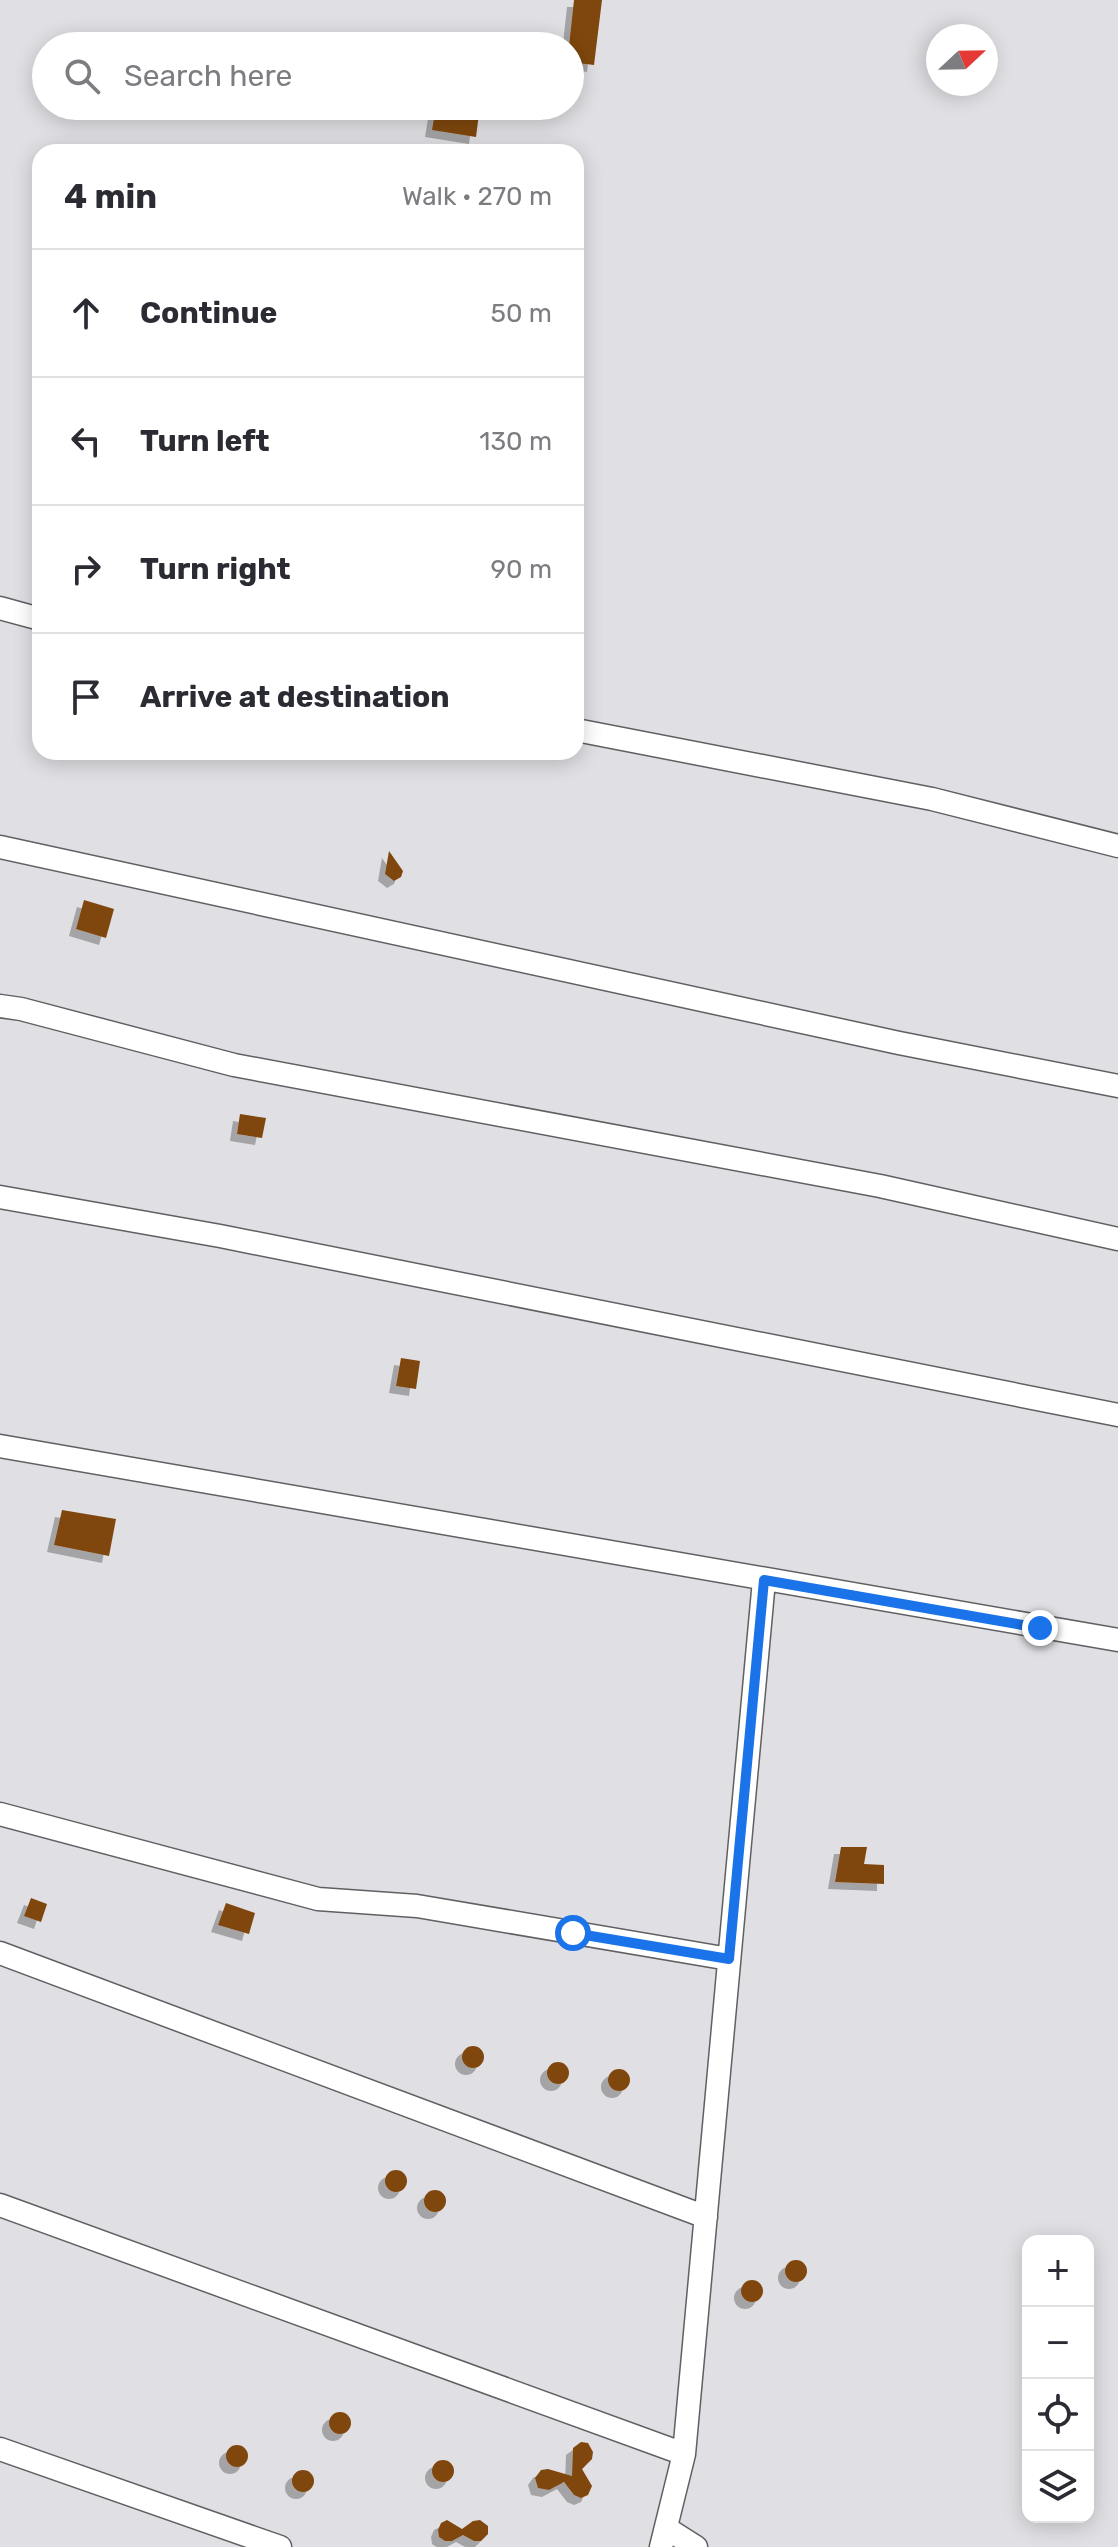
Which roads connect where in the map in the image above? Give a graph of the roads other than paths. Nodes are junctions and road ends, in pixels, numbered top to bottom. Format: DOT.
graph roads {
  1 [pos="0,608"];
  2 [pos="32,617"];
  3 [pos="584,732"];
  4 [pos="1118,846"];
  5 [pos="0,847"];
  6 [pos="0,1006"];
  7 [pos="1118,1086"];
  8 [pos="0,1197"];
  9 [pos="1118,1239"];
  10 [pos="1118,1415"];
  11 [pos="0,1446"];
  12 [pos="764,1580"];
  13 [pos="1118,1640"];
  14 [pos="0,1814"];
  15 [pos="0,1953"];
  16 [pos="729,1959"];
  17 [pos="0,2205"];
  18 [pos="706,2217"];
  19 [pos="0,2449"];
  20 [pos="684,2454"];
  21 [pos="663,2537"];
  22 [pos="280,2547"];
  23 [pos="696,2547"];
  1 -- 2 [label="street"];
  3 -- 4 [label="street"];
  5 -- 7 [label="street"];
  6 -- 9 [label="street"];
  8 -- 10 [label="street"];
  11 -- 12 [label="street"];
  12 -- 13 [label="street"];
  12 -- 16 [label="street"];
  14 -- 16 [label="street"];
  15 -- 18 [label="street"];
  16 -- 18 [label="street"];
  17 -- 20 [label="street"];
  18 -- 20 [label="street"];
  19 -- 22 [label="street"];
  20 -- 21 [label="street"];
  21 -- 23 [label="street"];
}
